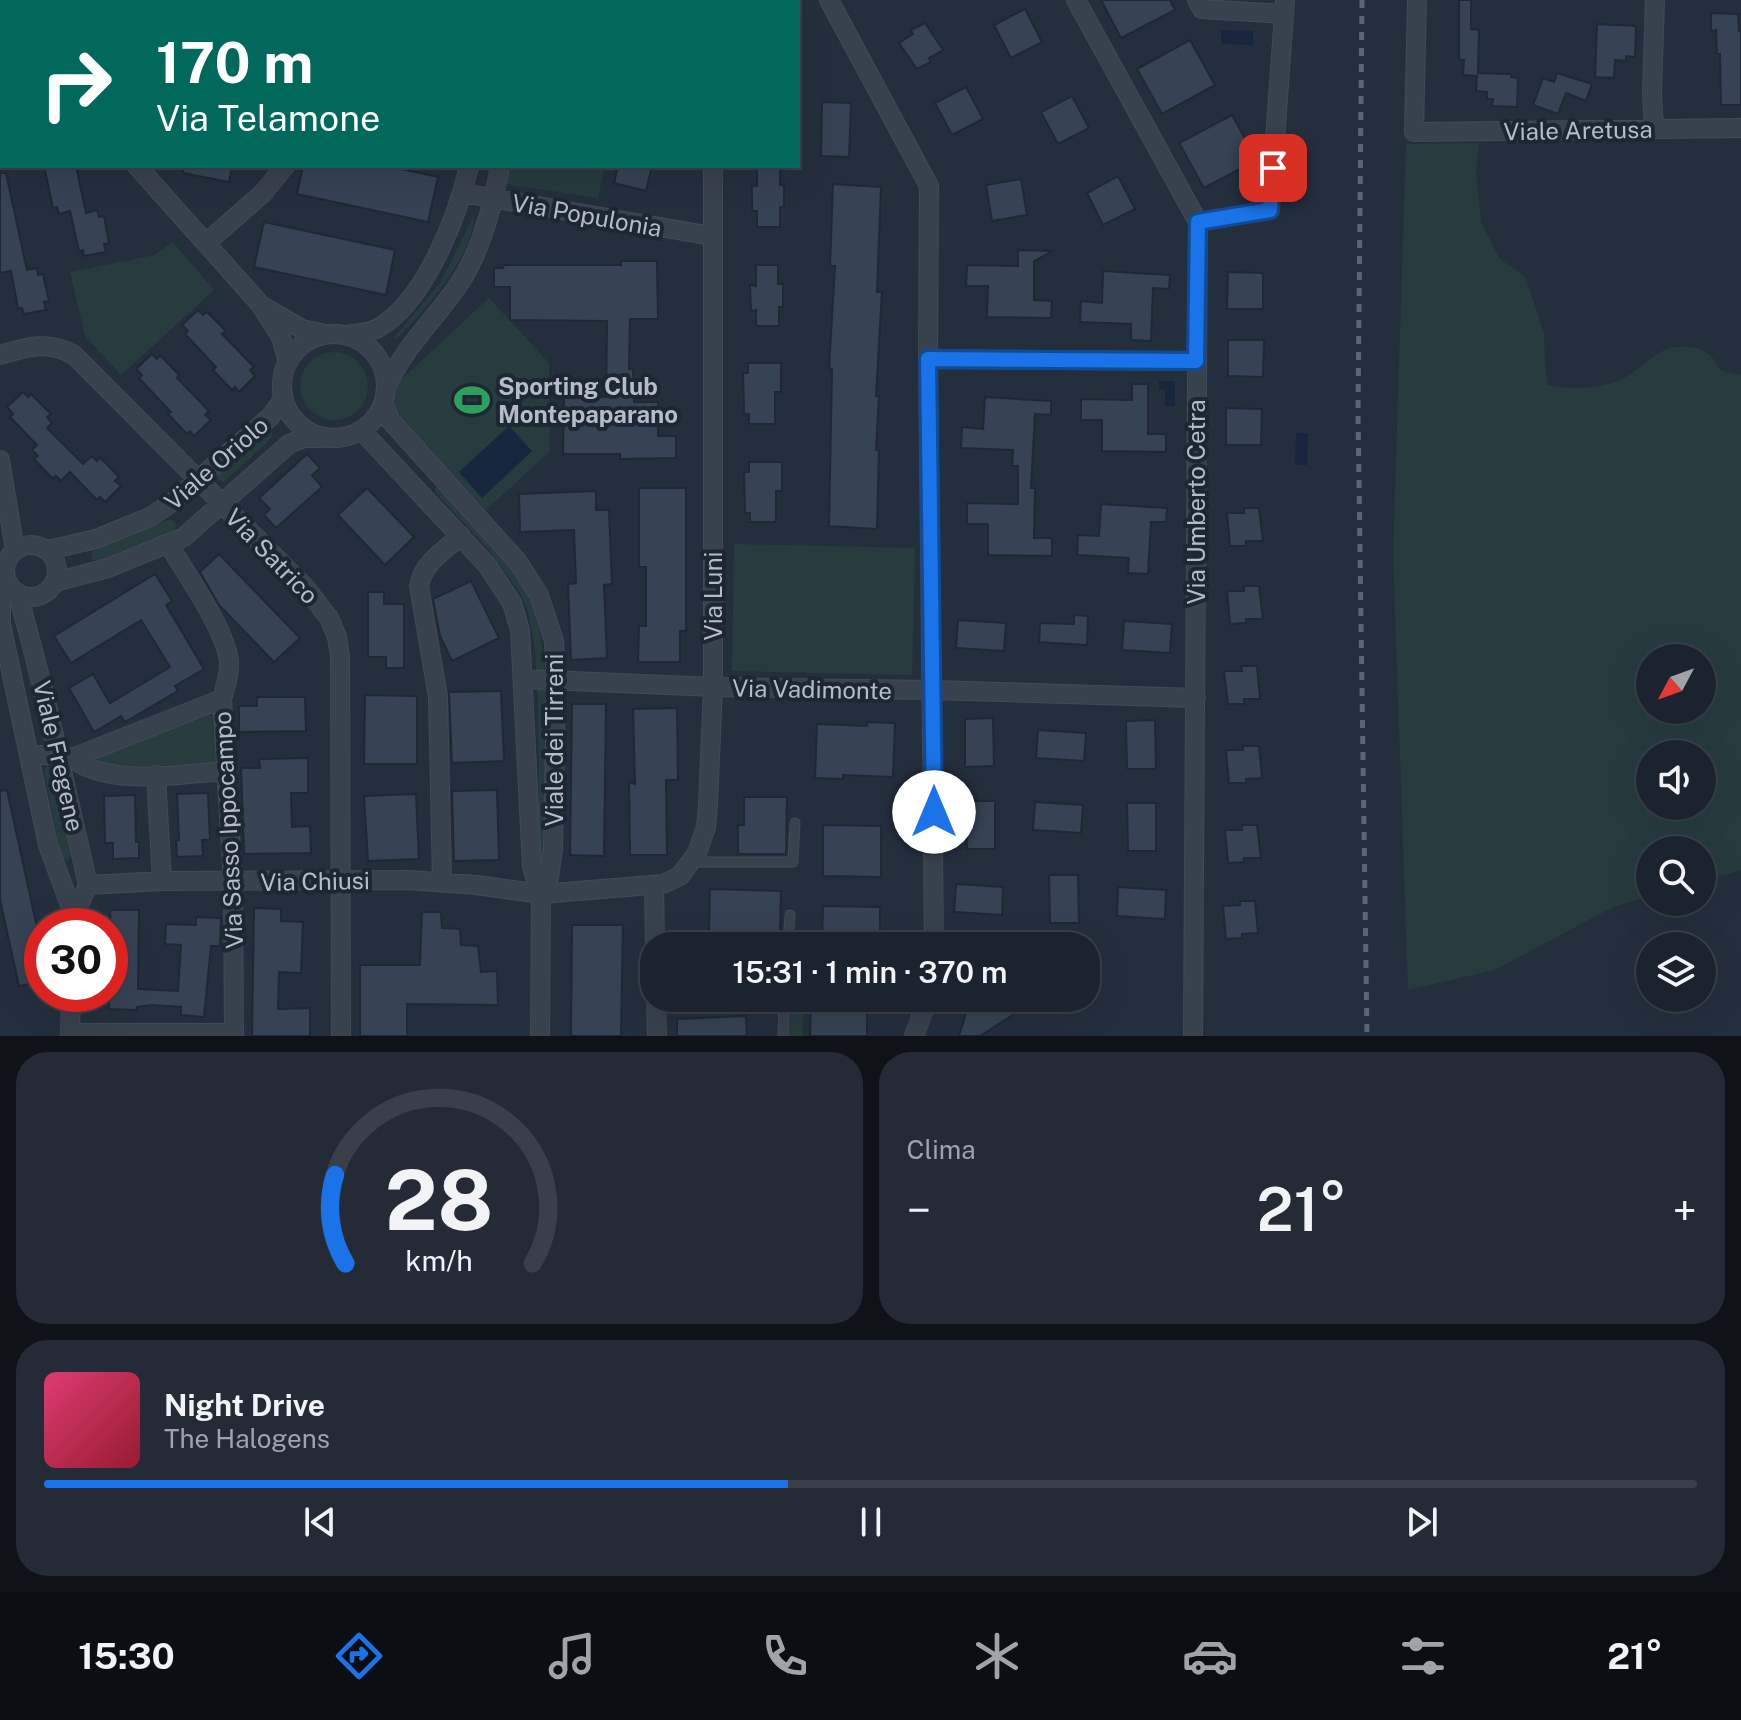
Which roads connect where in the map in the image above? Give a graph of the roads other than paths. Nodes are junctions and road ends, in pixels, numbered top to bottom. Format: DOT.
graph roads {
  1 [pos="829,0"];
  2 [pos="1076,0"];
  3 [pos="1197,0"];
  4 [pos="1417,0"];
  5 [pos="1655,0"];
  6 [pos="1284,7"];
  7 [pos="1741,128"];
  8 [pos="1654,129"];
  9 [pos="139,168"];
  10 [pos="283,168"];
  11 [pos="468,168"];
  12 [pos="500,168"];
  13 [pos="713,168"];
  14 [pos="462,193"];
  15 [pos="492,198"];
  16 [pos="1198,222"];
  17 [pos="712,236"];
  18 [pos="206,243"];
  19 [pos="260,304"];
  20 [pos="337,335"];
  21 [pos="0,355"];
  22 [pos="928,359"];
  23 [pos="1196,361"];
  24 [pos="288,362"];
  25 [pos="283,394"];
  26 [pos="385,395"];
  27 [pos="362,431"];
  28 [pos="329,438"];
  29 [pos="0,460"];
  30 [pos="197,480"];
  31 [pos="222,505"];
  32 [pos="461,536"];
  33 [pos="169,545"];
  34 [pos="48,550"];
  35 [pos="7,570"];
  36 [pos="55,582"];
  37 [pos="524,679"];
  38 [pos="556,680"];
  39 [pos="713,687"];
  40 [pos="933,690"];
  41 [pos="1196,698"];
  42 [pos="222,699"];
  43 [pos="29,756"];
  44 [pos="65,756"];
  45 [pos="226,771"];
  46 [pos="156,775"];
  47 [pos="795,823"];
  48 [pos="693,862"];
  49 [pos="340,880"];
  50 [pos="162,881"];
  51 [pos="442,882"];
  52 [pos="233,883"];
  53 [pos="88,885"];
  54 [pos="654,886"];
  55 [pos="541,894"];
  56 [pos="70,908"];
  57 [pos="79,908"];
  58 [pos="790,915"];
  59 [pos="655,932"];
  60 [pos="789,932"];
  61 [pos="934,932"];
  62 [pos="71,1012"];
  63 [pos="656,1012"];
  64 [pos="784,1012"];
  65 [pos="923,1012"];
  66 [pos="70,1035"];
  67 [pos="234,1035"];
  68 [pos="341,1036"];
  69 [pos="540,1036"];
  70 [pos="657,1036"];
  71 [pos="783,1036"];
  72 [pos="914,1036"];
  73 [pos="1193,1036"];
  1 -- 22 [label="street"];
  2 -- 16 [label="street, Via Umberto Cetra"];
  3 -- 6 [label="street"];
  4 -- 8 [label="street, Viale Aretusa"];
  5 -- 8 [label="street"];
  6 -- 16 [label="street"];
  7 -- 8 [label="street, Viale Aretusa"];
  9 -- 18 [label="street"];
  10 -- 18 [label="street"];
  11 -- 14 [label="street"];
  12 -- 15 [label="street"];
  13 -- 17 [label="street, Via Luni"];
  14 -- 15 [label="street, Via Populonia"];
  14 -- 20 [label="street"];
  15 -- 17 [label="street, Via Populonia"];
  15 -- 26 [label="street"];
  16 -- 23 [label="street, Via Umberto Cetra"];
  17 -- 39 [label="street, Via Luni"];
  18 -- 19 [label="street"];
  19 -- 20 [label="street"];
  19 -- 24 [label="street"];
  20 -- 24 [label="street"];
  20 -- 26 [label="street"];
  21 -- 30 [label="street, Via Satrico"];
  22 -- 23 [label="street"];
  22 -- 40 [label="street"];
  23 -- 41 [label="street, Via Umberto Cetra"];
  24 -- 25 [label="street"];
  25 -- 28 [label="street"];
  25 -- 30 [label="street, Viale Oriolo"];
  26 -- 27 [label="street"];
  26 -- 38 [label="street, Viale dei Tirreni"];
  27 -- 28 [label="street"];
  27 -- 32 [label="street, Viale dei Tirreni"];
  28 -- 31 [label="street, Viale Oriolo"];
  29 -- 35 [label="street, Viale Fregene"];
  30 -- 31 [label="street, Via Satrico"];
  30 -- 34 [label="street, Viale Oriolo"];
  31 -- 33 [label="street, Viale Oriolo"];
  31 -- 49 [label="street, Via Satrico"];
  32 -- 37 [label="street, Viale dei Tirreni"];
  32 -- 51 [label="street"];
  33 -- 36 [label="street, Viale Oriolo"];
  33 -- 42 [label="street, Via Sasso Ippocampo"];
  34 -- 35 [label="street"];
  34 -- 36 [label="street"];
  35 -- 36 [label="street"];
  35 -- 43 [label="street, Viale Fregene"];
  35 -- 44 [label="street, Viale Fregene"];
  37 -- 38 [label="street, Via Vadimonte"];
  37 -- 55 [label="street, Viale dei Tirreni"];
  38 -- 39 [label="street, Via Vadimonte"];
  38 -- 55 [label="street, Viale dei Tirreni"];
  39 -- 40 [label="street, Via Vadimonte"];
  39 -- 48 [label="street, Via Luni"];
  40 -- 41 [label="street, Via Vadimonte"];
  40 -- 61 [label="street"];
  41 -- 73 [label="street, Via Umberto Cetra"];
  42 -- 44 [label="street"];
  42 -- 45 [label="street, Via Sasso Ippocampo"];
  43 -- 44 [label="street"];
  43 -- 56 [label="street, Viale Fregene"];
  44 -- 46 [label="street"];
  44 -- 53 [label="street, Viale Fregene"];
  45 -- 46 [label="street"];
  45 -- 52 [label="street, Via Sasso Ippocampo"];
  46 -- 50 [label="street"];
  47 -- 48 [label="lane"];
  48 -- 54 [label="street"];
  49 -- 51 [label="street, Via Chiusi"];
  49 -- 52 [label="street, Via Chiusi"];
  49 -- 68 [label="street, Via Satrico"];
  50 -- 52 [label="street, Via Chiusi"];
  50 -- 53 [label="street, Via Chiusi"];
  51 -- 55 [label="street, Via Chiusi"];
  52 -- 67 [label="street, Via Sasso Ippocampo"];
  53 -- 57 [label="street, Viale Fregene"];
  54 -- 55 [label="street"];
  54 -- 59 [label="street"];
  55 -- 69 [label="street, Viale dei Tirreni"];
  58 -- 60 [label="lane"];
  62 -- 66 [label="street"];
  63 -- 70 [label="street"];
  64 -- 71 [label="lane"];
  65 -- 72 [label="street"];
  66 -- 67 [label="street"];
}
